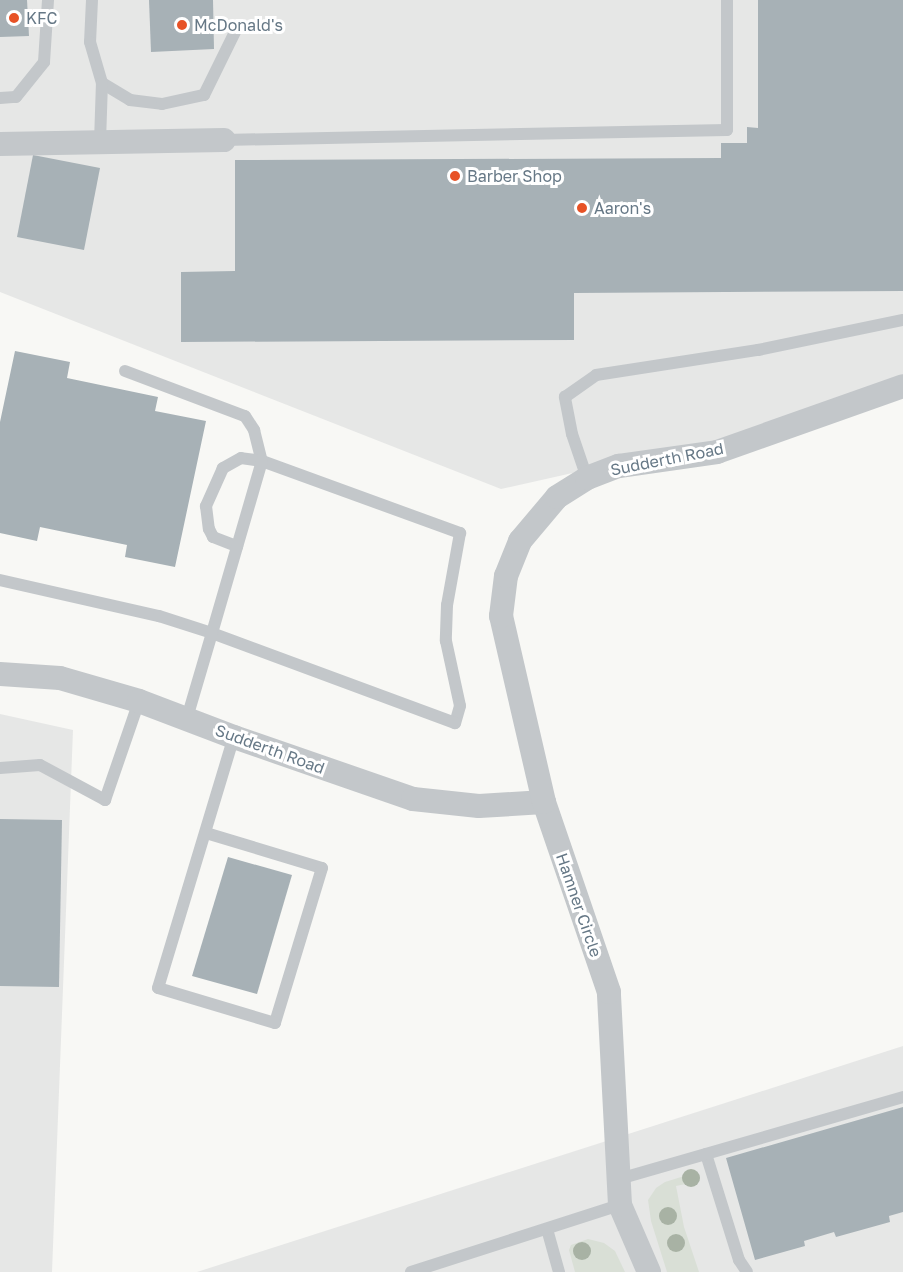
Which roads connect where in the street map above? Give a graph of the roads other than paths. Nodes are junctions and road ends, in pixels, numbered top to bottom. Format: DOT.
graph roads {
  1 [pos="48,0"];
  2 [pos="92,0"];
  3 [pos="727,0"];
  4 [pos="236,30"];
  5 [pos="102,83"];
  6 [pos="0,98"];
  7 [pos="224,140"];
  8 [pos="100,142"];
  9 [pos="0,144"];
  10 [pos="903,320"];
  11 [pos="125,371"];
  12 [pos="903,386"];
  13 [pos="262,461"];
  14 [pos="587,478"];
  15 [pos="520,541"];
  16 [pos="237,546"];
  17 [pos="0,580"];
  18 [pos="212,633"];
  19 [pos="0,674"];
  20 [pos="139,700"];
  21 [pos="188,718"];
  22 [pos="234,737"];
  23 [pos="0,768"];
  24 [pos="544,802"];
  25 [pos="206,833"];
  26 [pos="903,1097"];
  27 [pos="706,1154"];
  28 [pos="619,1179"];
  29 [pos="620,1205"];
  30 [pos="547,1229"];
  31 [pos="411,1272"];
  32 [pos="559,1272"];
  33 [pos="649,1272"];
  34 [pos="747,1272"];
  1 -- 6 [label="lane"];
  2 -- 5 [label="lane"];
  3 -- 7 [label="lane"];
  4 -- 5 [label="lane"];
  5 -- 8 [label="lane"];
  7 -- 8 [label="street"];
  8 -- 9 [label="street"];
  10 -- 14 [label="lane"];
  11 -- 13 [label="lane"];
  12 -- 14 [label="street, Sudderth Road"];
  13 -- 16 [label="lane"];
  13 -- 16 [label="lane"];
  13 -- 18 [label="lane"];
  14 -- 15 [label="street, Sudderth Road"];
  15 -- 24 [label="street, Hamner Circle"];
  16 -- 18 [label="lane"];
  17 -- 18 [label="lane"];
  18 -- 21 [label="lane"];
  19 -- 20 [label="street, Sudderth Road"];
  20 -- 21 [label="street, Sudderth Road"];
  20 -- 23 [label="lane"];
  21 -- 22 [label="street, Sudderth Road"];
  22 -- 24 [label="street, Sudderth Road"];
  22 -- 25 [label="lane"];
  24 -- 28 [label="street, Hamner Circle"];
  25 -- 25 [label="lane"];
  26 -- 27 [label="lane"];
  27 -- 28 [label="lane"];
  27 -- 34 [label="lane"];
  28 -- 29 [label="street, Hamner Circle"];
  29 -- 30 [label="lane"];
  29 -- 33 [label="street, Hamner Circle"];
  30 -- 31 [label="lane"];
  30 -- 32 [label="lane"];
}
